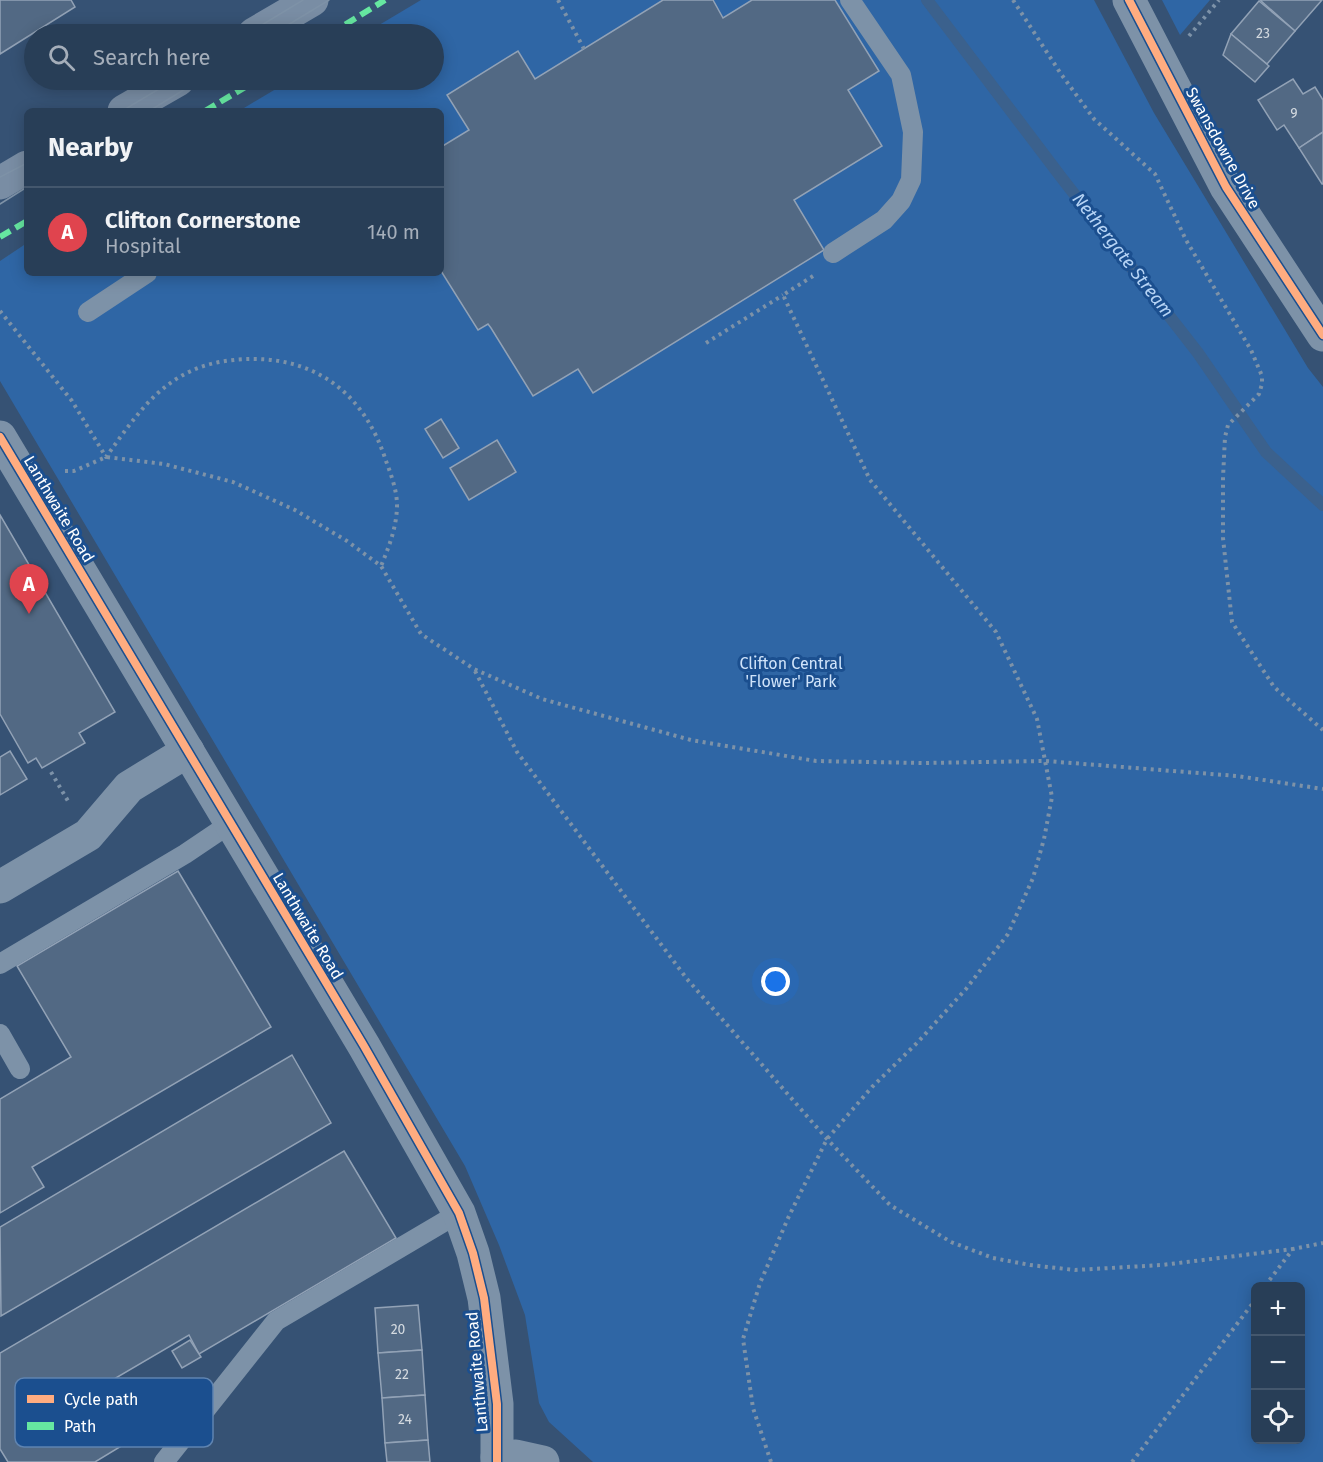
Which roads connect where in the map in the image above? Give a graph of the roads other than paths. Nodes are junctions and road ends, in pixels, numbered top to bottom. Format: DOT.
graph roads {
  1 [pos="850,0"];
  2 [pos="1129,0"];
  3 [pos="297,4"];
  4 [pos="268,24"];
  5 [pos="160,90"];
  6 [pos="129,108"];
  7 [pos="833,253"];
  8 [pos="142,276"];
  9 [pos="88,312"];
  10 [pos="1323,334"];
  11 [pos="0,438"];
  12 [pos="188,751"];
  13 [pos="231,823"];
  14 [pos="0,887"];
  15 [pos="0,964"];
  16 [pos="0,1034"];
  17 [pos="20,1069"];
  18 [pos="459,1213"];
  19 [pos="213,1400"];
  20 [pos="176,1447"];
  21 [pos="497,1459"];
  22 [pos="164,1462"];
  23 [pos="543,1462"];
  1 -- 7 [label="lane"];
  2 -- 10 [label="street, Swansdowne Drive"];
  3 -- 4 [label="street"];
  5 -- 6 [label="street"];
  8 -- 9 [label="lane"];
  11 -- 12 [label="street, Lanthwaite Road"];
  12 -- 13 [label="street, Lanthwaite Road"];
  12 -- 14 [label="street"];
  13 -- 15 [label="lane"];
  13 -- 18 [label="street, Lanthwaite Road"];
  16 -- 17 [label="lane"];
  18 -- 19 [label="lane"];
  18 -- 21 [label="street, Lanthwaite Road"];
  20 -- 22 [label="lane"];
  21 -- 23 [label="street"];
}
